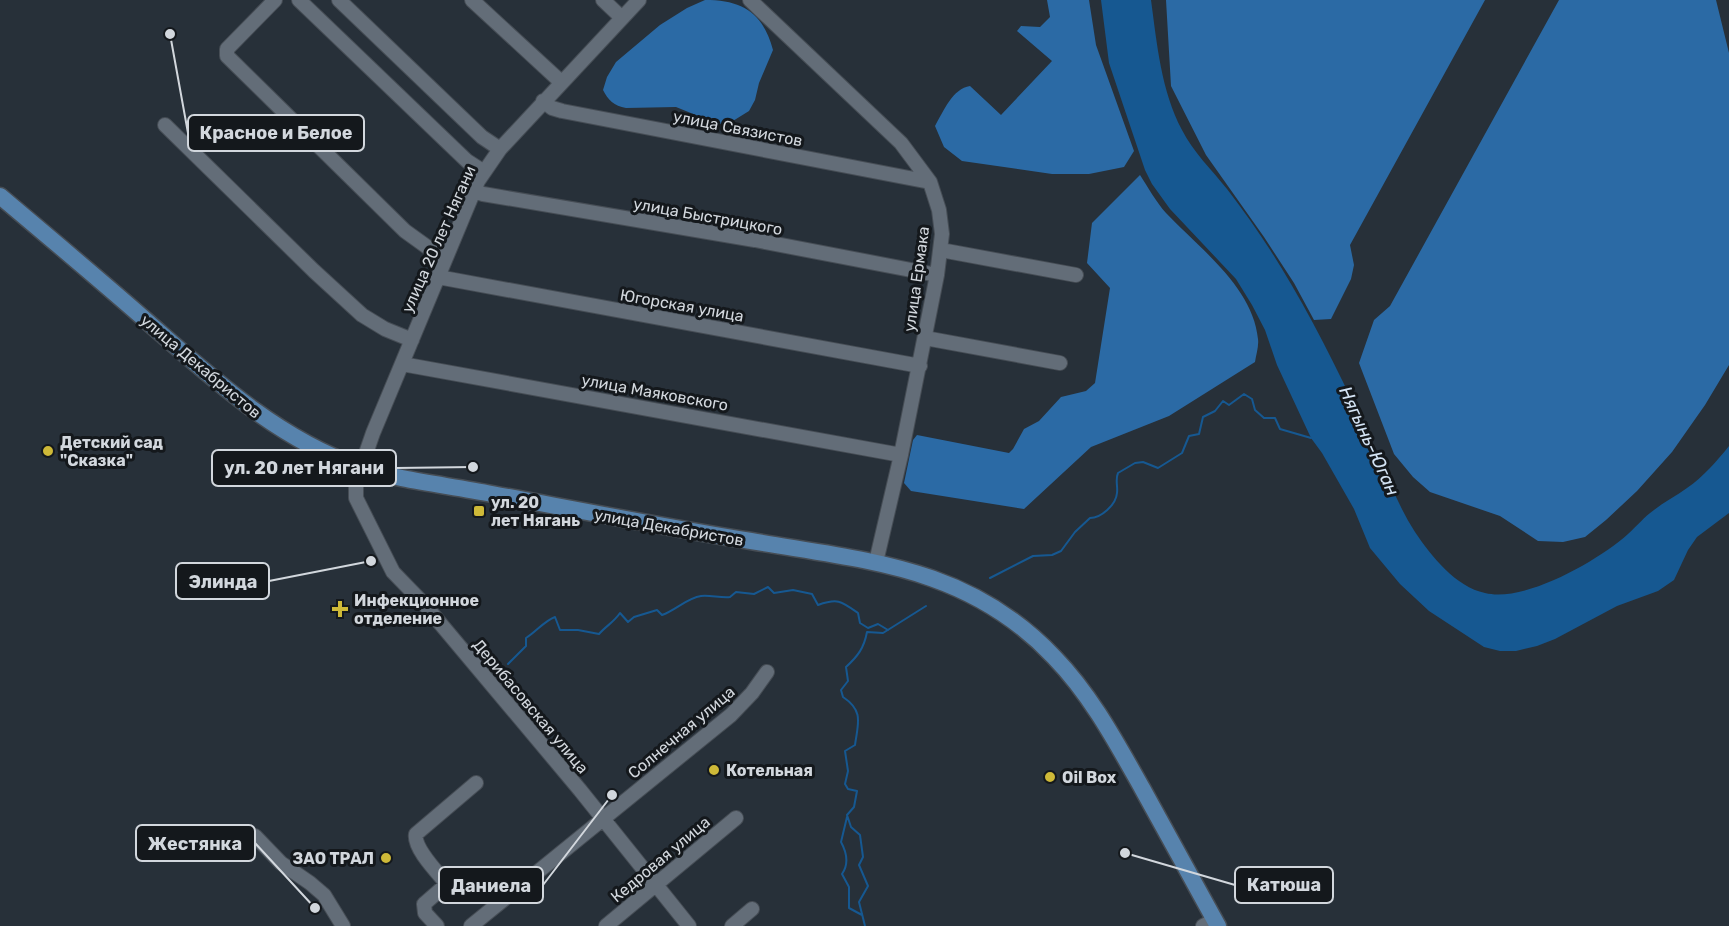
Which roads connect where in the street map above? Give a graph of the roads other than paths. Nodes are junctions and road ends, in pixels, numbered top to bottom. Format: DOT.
graph roads {
  1 [pos="275,0"];
  2 [pos="299,0"];
  3 [pos="339,0"];
  4 [pos="472,0"];
  5 [pos="603,0"];
  6 [pos="639,0"];
  7 [pos="750,0"];
  8 [pos="622,18"];
  9 [pos="561,82"];
  10 [pos="543,101"];
  11 [pos="165,125"];
  12 [pos="500,149"];
  13 [pos="484,172"];
  14 [pos="930,182"];
  15 [pos="473,191"];
  16 [pos="0,196"];
  17 [pos="940,250"];
  18 [pos="447,255"];
  19 [pos="937,275"];
  20 [pos="1076,275"];
  21 [pos="438,277"];
  22 [pos="925,338"];
  23 [pos="412,339"];
  24 [pos="1060,363"];
  25 [pos="402,364"];
  26 [pos="920,366"];
  27 [pos="901,455"];
  28 [pos="360,467"];
  29 [pos="876,562"];
  30 [pos="767,672"];
  31 [pos="476,783"];
  32 [pos="602,818"];
  33 [pos="736,818"];
  34 [pos="255,836"];
  35 [pos="655,884"];
  36 [pos="752,909"];
  37 [pos="1212,924"];
  38 [pos="343,926"];
  39 [pos="437,926"];
  40 [pos="471,926"];
  41 [pos="606,926"];
  42 [pos="689,926"];
  43 [pos="732,926"];
  1 -- 18 [label="street"];
  2 -- 13 [label="street"];
  3 -- 12 [label="street"];
  4 -- 9 [label="street"];
  5 -- 8 [label="street"];
  6 -- 8 [label="street, улица 20 лет Нягани"];
  7 -- 14 [label="street, улица Ермака"];
  8 -- 9 [label="street, улица 20 лет Нягани"];
  9 -- 10 [label="street, улица 20 лет Нягани"];
  10 -- 12 [label="street, улица 20 лет Нягани"];
  10 -- 14 [label="street, улица Связистов"];
  11 -- 23 [label="street"];
  12 -- 13 [label="street, улица 20 лет Нягани"];
  13 -- 15 [label="street, улица 20 лет Нягани"];
  14 -- 17 [label="street, улица Ермака"];
  15 -- 18 [label="street, улица 20 лет Нягани"];
  15 -- 19 [label="street, улица Быстрицкого"];
  16 -- 28 [label="main road, улица Декабристов"];
  17 -- 19 [label="street, улица Ермака"];
  17 -- 20 [label="street"];
  18 -- 21 [label="street, улица 20 лет Нягани"];
  19 -- 22 [label="street, улица Ермака"];
  21 -- 23 [label="street, улица 20 лет Нягани"];
  21 -- 26 [label="street, Югорская улица"];
  22 -- 24 [label="street"];
  22 -- 26 [label="street, улица Ермака"];
  23 -- 25 [label="street, улица 20 лет Нягани"];
  25 -- 27 [label="street, улица Маяковского"];
  25 -- 28 [label="street, улица 20 лет Нягани"];
  26 -- 27 [label="street, улица Ермака"];
  27 -- 29 [label="street, улица Ермака"];
  28 -- 29 [label="main road, улица Декабристов"];
  28 -- 32 [label="street, Дерибасовская улица"];
  29 -- 37 [label="main road, улица Декабристов"];
  30 -- 32 [label="street, Солнечная улица"];
  31 -- 39 [label="street"];
  32 -- 35 [label="street, Дерибасовская улица"];
  32 -- 40 [label="street, Солнечная улица"];
  33 -- 35 [label="street, Кедровая улица"];
  34 -- 38 [label="street"];
  35 -- 41 [label="street, Кедровая улица"];
  35 -- 42 [label="street, Дерибасовская улица"];
  36 -- 43 [label="street"];
}
